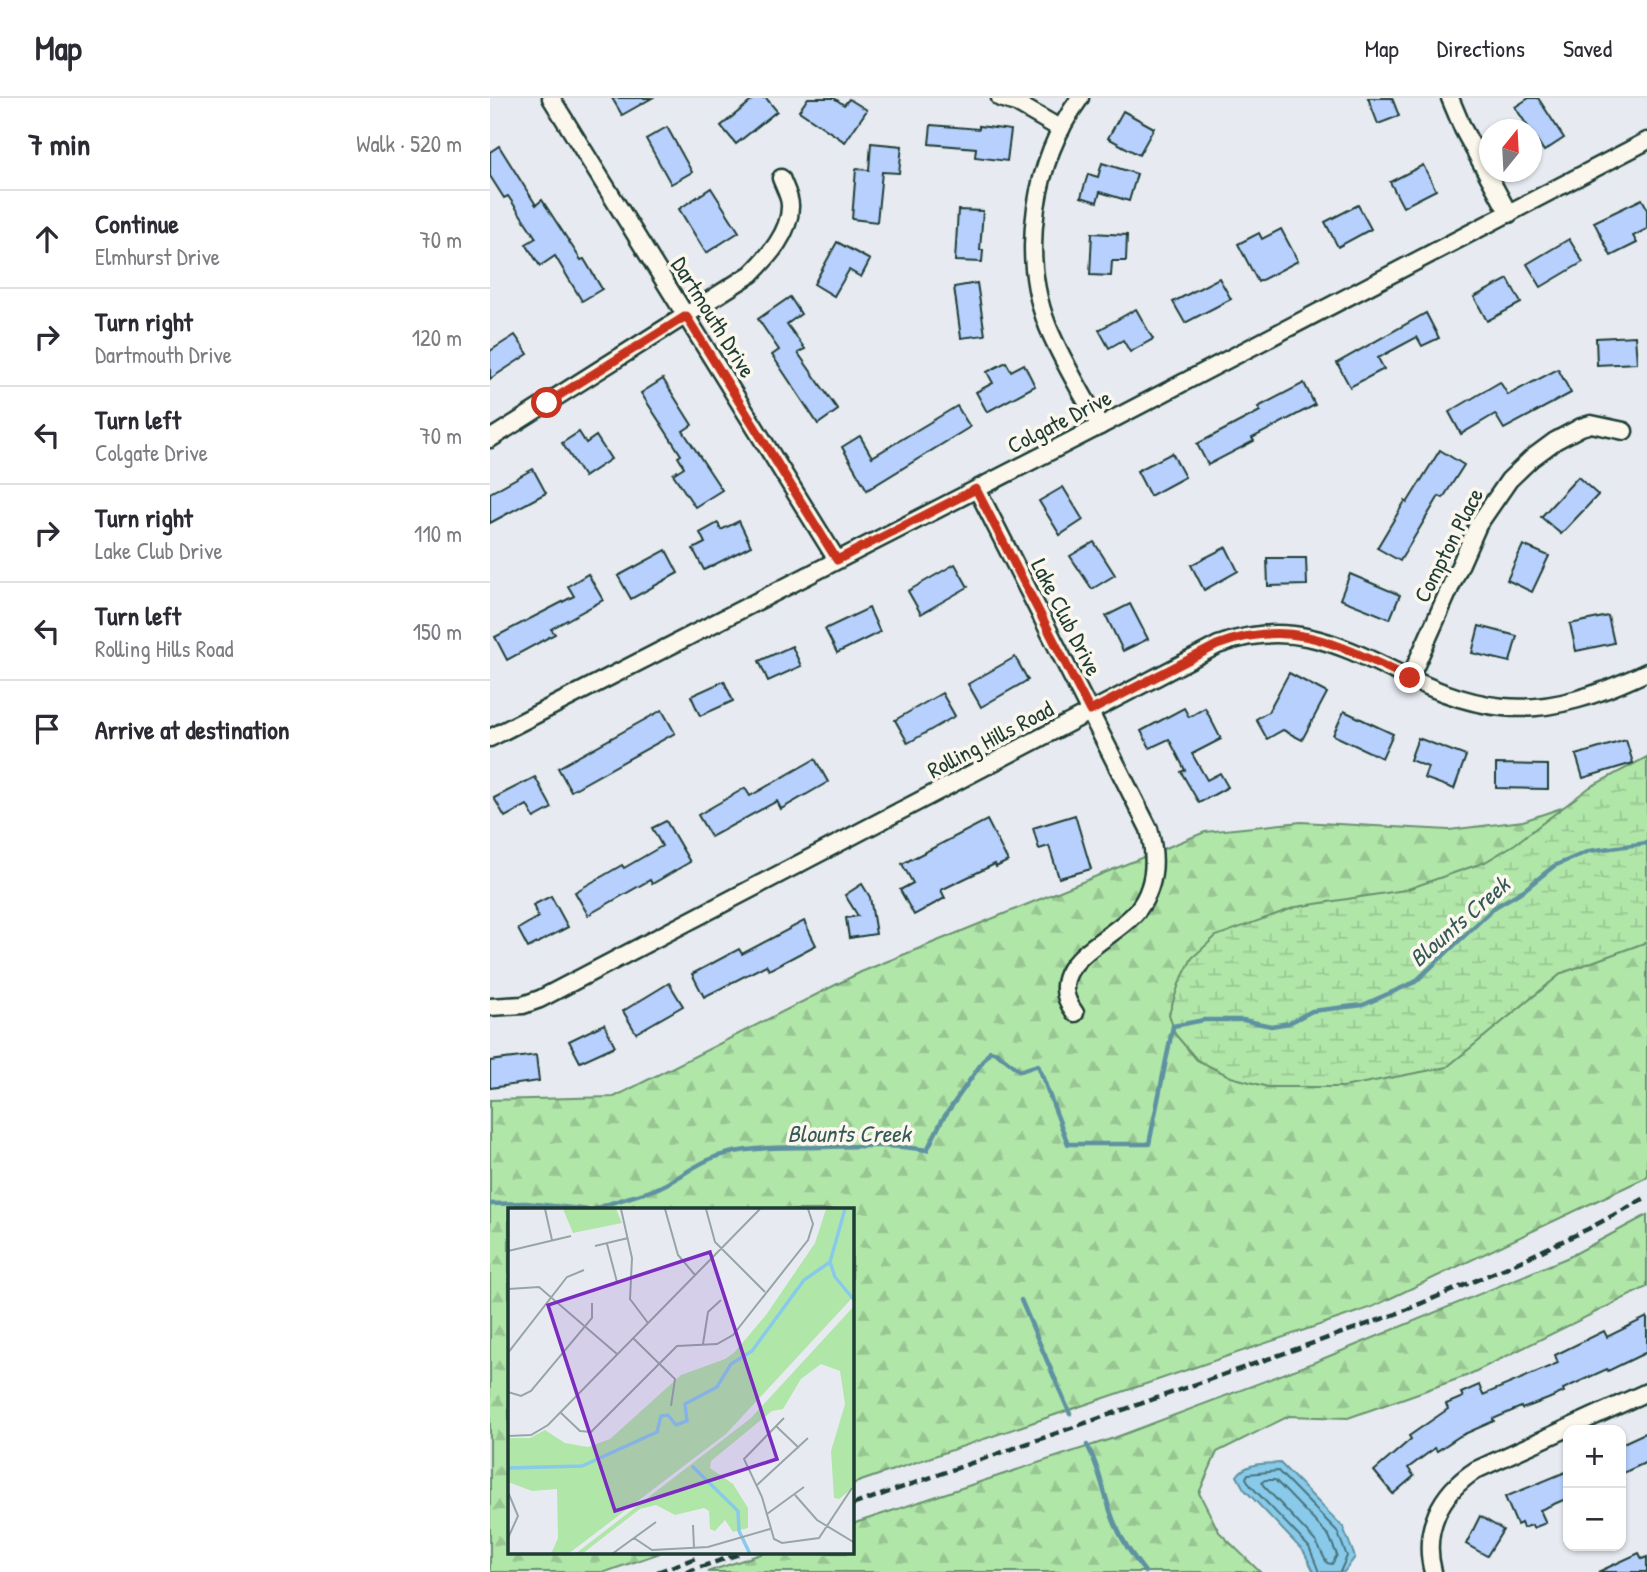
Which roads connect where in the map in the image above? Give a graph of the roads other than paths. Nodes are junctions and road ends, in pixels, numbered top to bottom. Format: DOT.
graph roads {
  1 [pos="551,98"];
  2 [pos="999,98"];
  3 [pos="1080,98"];
  4 [pos="1450,98"];
  5 [pos="1061,129"];
  6 [pos="1647,141"];
  7 [pos="781,178"];
  8 [pos="1508,214"];
  9 [pos="686,316"];
  10 [pos="1100,426"];
  11 [pos="1624,431"];
  12 [pos="490,439"];
  13 [pos="976,489"];
  14 [pos="837,560"];
  15 [pos="1647,672"];
  16 [pos="1410,678"];
  17 [pos="1090,711"];
  18 [pos="490,738"];
  19 [pos="490,1007"];
  20 [pos="1075,1013"];
  21 [pos="1647,1392"];
  22 [pos="1433,1572"];
  1 -- 9 [label="street, Dartmouth Drive"];
  2 -- 5 [label="street"];
  3 -- 5 [label="street"];
  4 -- 8 [label="street"];
  5 -- 10 [label="street"];
  6 -- 8 [label="street, Colgate Drive"];
  7 -- 9 [label="street"];
  8 -- 10 [label="street, Colgate Drive"];
  9 -- 12 [label="street"];
  9 -- 14 [label="street, Dartmouth Drive"];
  10 -- 13 [label="street, Colgate Drive"];
  11 -- 16 [label="street, Compton Place"];
  13 -- 14 [label="street, Colgate Drive"];
  13 -- 17 [label="street, Lake Club Drive"];
  14 -- 18 [label="street, Colgate Drive"];
  15 -- 16 [label="street, Rolling Hills Road"];
  16 -- 17 [label="street, Rolling Hills Road"];
  17 -- 19 [label="street, Rolling Hills Road"];
  17 -- 20 [label="street, Lake Club Drive"];
  21 -- 22 [label="street"];
}
